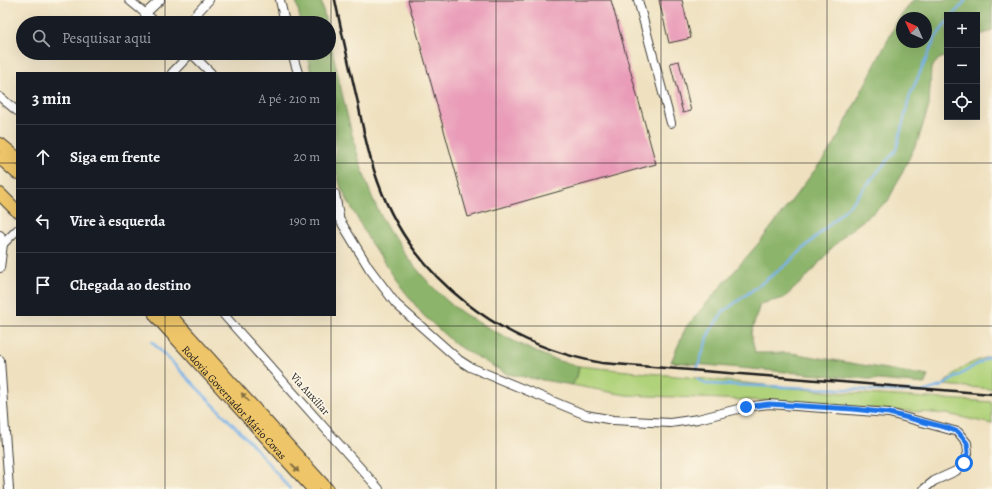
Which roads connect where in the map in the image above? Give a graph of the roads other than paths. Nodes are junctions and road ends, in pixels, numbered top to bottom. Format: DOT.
graph roads {
  1 [pos="129,0"];
  2 [pos="160,0"];
  3 [pos="209,0"];
  4 [pos="280,0"];
  5 [pos="638,0"];
  6 [pos="145,14"];
  7 [pos="148,16"];
  8 [pos="194,16"];
  9 [pos="283,16"];
  10 [pos="184,60"];
  11 [pos="198,60"];
  12 [pos="294,60"];
  13 [pos="173,72"];
  14 [pos="210,72"];
  15 [pos="298,72"];
  16 [pos="0,97"];
  17 [pos="16,110"];
  18 [pos="671,123"];
  19 [pos="0,144"];
  20 [pos="16,157"];
  21 [pos="0,158"];
  22 [pos="16,172"];
  23 [pos="0,194"];
  24 [pos="336,204"];
  25 [pos="16,210"];
  26 [pos="337,214"];
  27 [pos="16,231"];
  28 [pos="0,235"];
  29 [pos="3,244"];
  30 [pos="0,268"];
  31 [pos="157,316"];
  32 [pos="171,316"];
  33 [pos="225,316"];
  34 [pos="0,360"];
  35 [pos="9,489"];
  36 [pos="314,489"];
  37 [pos="327,489"];
  38 [pos="379,489"];
  39 [pos="924,489"];
  1 -- 6 [label="street"];
  2 -- 6 [label="street"];
  3 -- 8 [label="street"];
  4 -- 9 [label="street"];
  5 -- 18 [label="street"];
  6 -- 7 [label="street"];
  10 -- 13 [label="street"];
  11 -- 14 [label="street"];
  12 -- 15 [label="street"];
  16 -- 17 [label="street"];
  19 -- 20 [label="highway"];
  21 -- 22 [label="highway"];
  23 -- 25 [label="highway"];
  24 -- 26 [label="street"];
  26 -- 39 [label="street"];
  27 -- 29 [label="street"];
  28 -- 29 [label="street"];
  29 -- 30 [label="street"];
  31 -- 36 [label="highway, Rodovia Governador Mário Covas, one-way"];
  37 -- 32 [label="highway, Rodovia Governador Mário Covas, one-way"];
  33 -- 38 [label="street, Via Auxiliar"];
  34 -- 35 [label="street"];
}
